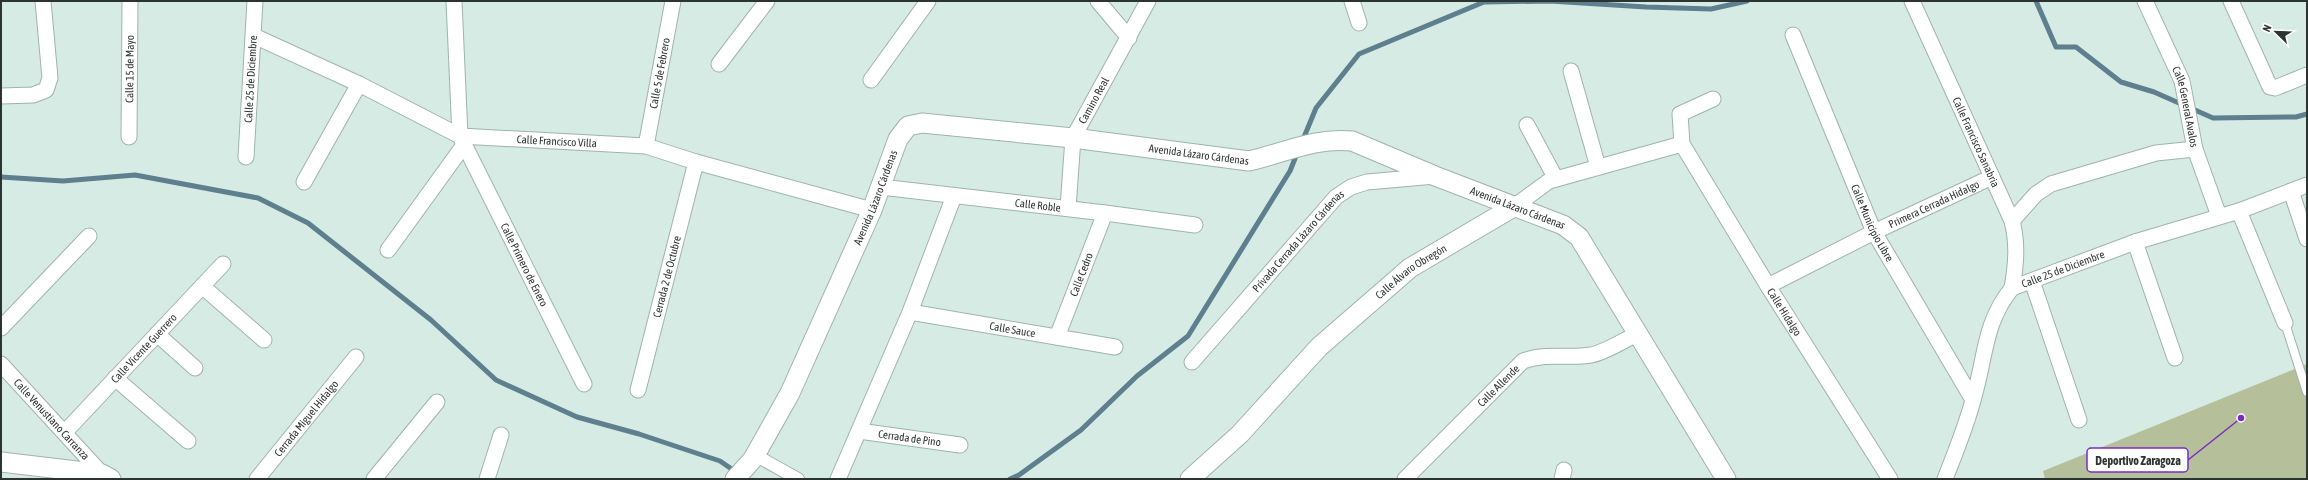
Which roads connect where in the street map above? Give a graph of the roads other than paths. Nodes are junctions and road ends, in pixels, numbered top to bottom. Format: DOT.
graph roads {
  1 [pos="43,1"];
  2 [pos="130,1"];
  3 [pos="255,1"];
  4 [pos="454,1"];
  5 [pos="673,1"];
  6 [pos="767,1"];
  7 [pos="928,1"];
  8 [pos="1098,1"];
  9 [pos="1148,1"];
  10 [pos="1352,1"];
  11 [pos="1912,1"];
  12 [pos="2145,1"];
  13 [pos="2231,1"];
  14 [pos="1359,23"];
  15 [pos="1793,35"];
  16 [pos="254,36"];
  17 [pos="1129,38"];
  18 [pos="720,64"];
  19 [pos="1571,71"];
  20 [pos="2307,75"];
  21 [pos="871,80"];
  22 [pos="359,84"];
  23 [pos="1,96"];
  24 [pos="1713,99"];
  25 [pos="1527,125"];
  26 [pos="129,137"];
  27 [pos="1073,138"];
  28 [pos="462,141"];
  29 [pos="1682,144"];
  30 [pos="646,146"];
  31 [pos="2195,149"];
  32 [pos="246,157"];
  33 [pos="696,162"];
  34 [pos="1598,167"];
  35 [pos="1434,176"];
  36 [pos="1992,177"];
  37 [pos="1556,179"];
  38 [pos="304,182"];
  39 [pos="2307,185"];
  40 [pos="881,187"];
  41 [pos="2292,191"];
  42 [pos="954,196"];
  43 [pos="1515,206"];
  44 [pos="1068,208"];
  45 [pos="872,210"];
  46 [pos="2239,211"];
  47 [pos="1105,213"];
  48 [pos="2219,216"];
  49 [pos="2012,221"];
  50 [pos="1195,225"];
  51 [pos="1874,232"];
  52 [pos="89,236"];
  53 [pos="2307,239"];
  54 [pos="2135,242"];
  55 [pos="388,250"];
  56 [pos="223,264"];
  57 [pos="2032,281"];
  58 [pos="202,286"];
  59 [pos="1768,286"];
  60 [pos="2012,288"];
  61 [pos="910,312"];
  62 [pos="2285,323"];
  63 [pos="1,328"];
  64 [pos="1639,333"];
  65 [pos="157,334"];
  66 [pos="1057,337"];
  67 [pos="264,340"];
  68 [pos="1115,347"];
  69 [pos="356,357"];
  70 [pos="2175,358"];
  71 [pos="1192,362"];
  72 [pos="1,364"];
  73 [pos="195,368"];
  74 [pos="115,378"];
  75 [pos="584,384"];
  76 [pos="638,390"];
  77 [pos="2307,392"];
  78 [pos="1973,400"];
  79 [pos="437,402"];
  80 [pos="2079,420"];
  81 [pos="859,431"];
  82 [pos="65,432"];
  83 [pos="501,435"];
  84 [pos="188,441"];
  85 [pos="960,445"];
  86 [pos="754,457"];
  87 [pos="2,461"];
  88 [pos="107,476"];
  89 [pos="257,479"];
  90 [pos="374,479"];
  91 [pos="487,479"];
  92 [pos="735,479"];
  93 [pos="798,479"];
  94 [pos="838,479"];
  95 [pos="1190,479"];
  96 [pos="1405,479"];
  97 [pos="1726,479"];
  98 [pos="1890,479"];
  99 [pos="1945,479"];
  1 -- 23 [label="street"];
  2 -- 26 [label="street, Calle 15 de Mayo"];
  3 -- 16 [label="street, Calle 25 de Diciembre"];
  4 -- 28 [label="street, Calle Primero de Enero"];
  5 -- 30 [label="street, Calle 5 de Febrero"];
  6 -- 18 [label="street"];
  7 -- 21 [label="street"];
  8 -- 17 [label="street"];
  9 -- 17 [label="street, Camino Real"];
  10 -- 14 [label="street"];
  11 -- 36 [label="street, Calle Francisco Sanabria"];
  12 -- 31 [label="street, Calle General Avalos"];
  13 -- 20 [label="street"];
  15 -- 51 [label="street, Calle Municipio Libre"];
  16 -- 22 [label="street, Calle Francisco Villa"];
  16 -- 32 [label="street, Calle 25 de Diciembre"];
  17 -- 27 [label="street, Camino Real"];
  19 -- 34 [label="street"];
  22 -- 28 [label="street, Calle Francisco Villa"];
  22 -- 38 [label="street"];
  24 -- 29 [label="street"];
  25 -- 37 [label="street"];
  27 -- 35 [label="street, Avenida Lázaro Cárdenas"];
  27 -- 40 [label="street, Avenida Lázaro Cárdenas"];
  27 -- 44 [label="street, Camino Real"];
  28 -- 30 [label="street, Calle Francisco Villa"];
  28 -- 55 [label="street"];
  28 -- 75 [label="street, Calle Primero de Enero"];
  29 -- 34 [label="street, Calle Álvaro Obregón"];
  29 -- 59 [label="street, Calle Hidalgo"];
  30 -- 33 [label="street, Calle Francisco Villa"];
  31 -- 48 [label="street, Calle General Avalos"];
  31 -- 49 [label="street"];
  33 -- 45 [label="street, Calle Francisco Villa"];
  33 -- 76 [label="street, Cerrada 2 de Octubre"];
  34 -- 37 [label="street, Calle Álvaro Obregón"];
  35 -- 43 [label="street, Avenida Lázaro Cárdenas"];
  35 -- 71 [label="street, Privada Cerrada Lázaro Cárdenas"];
  36 -- 49 [label="street, Calle Francisco Sanabria"];
  36 -- 51 [label="street, Primera Cerrada Hidalgo"];
  37 -- 43 [label="street, Calle Álvaro Obregón"];
  39 -- 41 [label="street, Calle 25 de Diciembre"];
  40 -- 42 [label="street, Calle Roble"];
  40 -- 45 [label="street, Avenida Lázaro Cárdenas"];
  41 -- 46 [label="street, Calle 25 de Diciembre"];
  41 -- 53 [label="street"];
  42 -- 44 [label="street, Calle Roble"];
  42 -- 61 [label="street"];
  43 -- 64 [label="street, Avenida Lázaro Cárdenas"];
  43 -- 95 [label="street, Calle Álvaro Obregón"];
  44 -- 47 [label="street, Calle Roble"];
  45 -- 86 [label="street, Avenida Lázaro Cárdenas"];
  46 -- 48 [label="street, Calle 25 de Diciembre"];
  46 -- 62 [label="street"];
  47 -- 50 [label="street, Calle Roble"];
  47 -- 66 [label="street, Calle Cedro"];
  48 -- 54 [label="street, Calle 25 de Diciembre"];
  49 -- 60 [label="street, Calle Francisco Sanabria"];
  51 -- 59 [label="street, Primera Cerrada Hidalgo"];
  51 -- 78 [label="street, Calle Municipio Libre"];
  52 -- 63 [label="street"];
  54 -- 57 [label="street, Calle 25 de Diciembre"];
  54 -- 70 [label="street"];
  56 -- 58 [label="street, Calle Vicente Guerrero"];
  57 -- 60 [label="street, Calle 25 de Diciembre"];
  57 -- 80 [label="street"];
  58 -- 65 [label="street, Calle Vicente Guerrero"];
  58 -- 67 [label="street"];
  59 -- 98 [label="street, Calle Hidalgo"];
  60 -- 78 [label="street, Calle 25 de Diciembre"];
  61 -- 66 [label="street, Calle Sauce"];
  61 -- 81 [label="street"];
  62 -- 77 [label="lane"];
  64 -- 96 [label="street, Calle Allende"];
  64 -- 97 [label="street, Avenida Lázaro Cárdenas"];
  65 -- 73 [label="street"];
  65 -- 74 [label="street, Calle Vicente Guerrero"];
  66 -- 68 [label="street, Calle Sauce"];
  69 -- 89 [label="street, Cerrada Miguel Hidalgo"];
  72 -- 82 [label="street, Calle Venustiano Carranza"];
  74 -- 82 [label="street, Calle Vicente Guerrero"];
  74 -- 84 [label="street"];
  78 -- 99 [label="street, Calle 25 de Diciembre"];
  79 -- 90 [label="street"];
  81 -- 85 [label="street, Cerrada de Pino"];
  81 -- 94 [label="street"];
  82 -- 88 [label="street, Calle Venustiano Carranza"];
  83 -- 91 [label="street"];
  86 -- 92 [label="street, Avenida Lázaro Cárdenas"];
  86 -- 93 [label="street"];
  87 -- 88 [label="street"];
}
